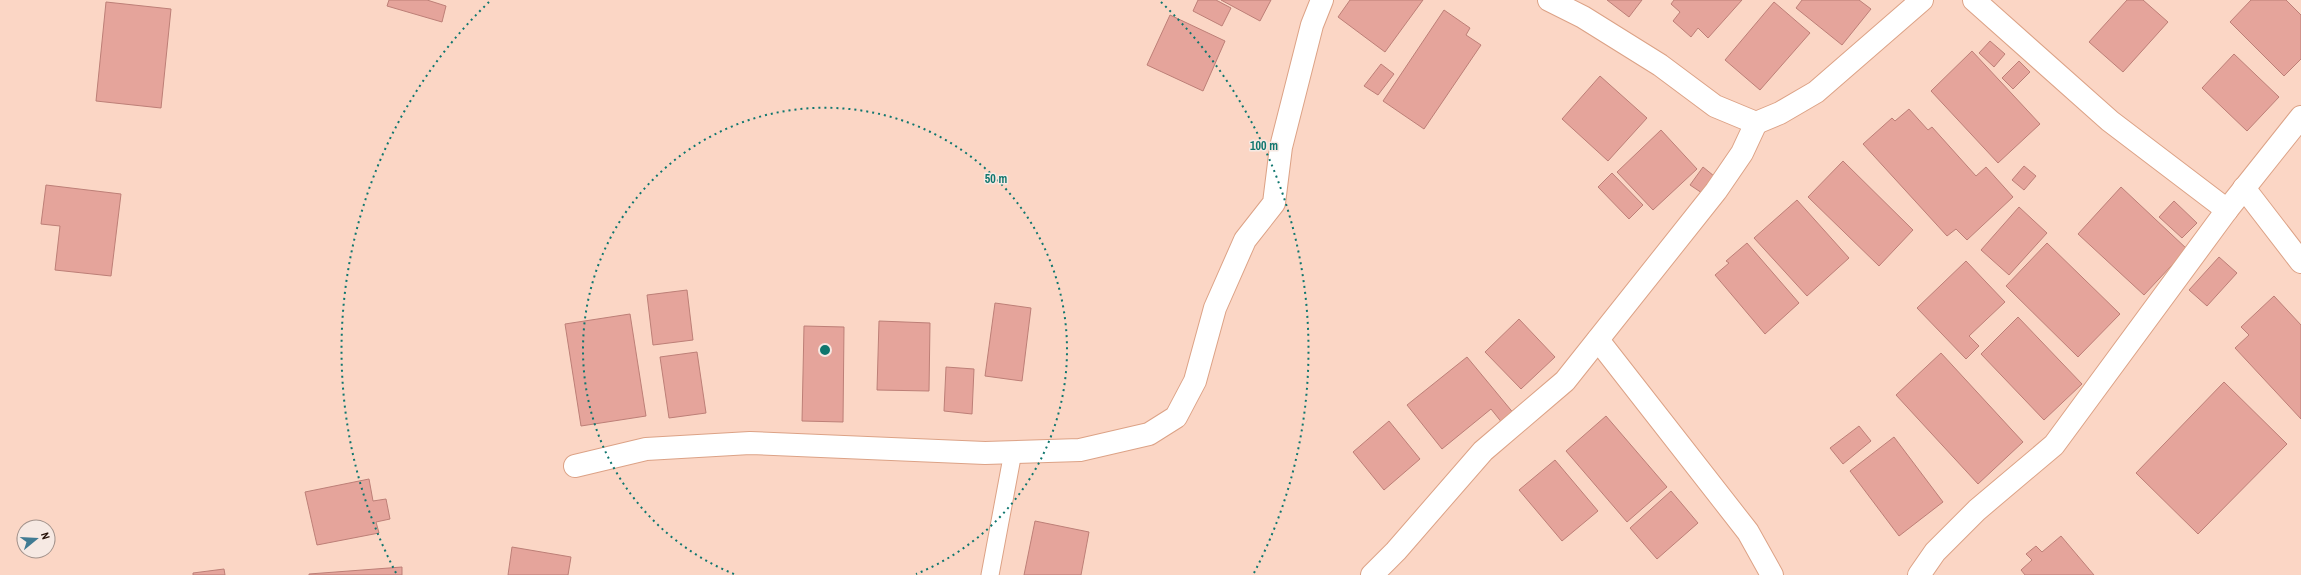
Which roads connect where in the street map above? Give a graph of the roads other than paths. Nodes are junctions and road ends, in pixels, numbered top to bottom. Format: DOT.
graph roads {
  1 [pos="1322,0"];
  2 [pos="1550,0"];
  3 [pos="1922,0"];
  4 [pos="1974,0"];
  5 [pos="2301,117"];
  6 [pos="1756,123"];
  7 [pos="2244,188"];
  8 [pos="2227,210"];
  9 [pos="2301,262"];
  10 [pos="1598,340"];
  11 [pos="1013,452"];
  12 [pos="575,466"];
  13 [pos="990,575"];
  14 [pos="1372,575"];
  15 [pos="1772,575"];
  16 [pos="1919,575"];
  1 -- 11 [label="street"];
  2 -- 6 [label="street"];
  3 -- 6 [label="street"];
  4 -- 8 [label="street"];
  5 -- 7 [label="street"];
  6 -- 10 [label="street"];
  7 -- 8 [label="street"];
  7 -- 9 [label="street"];
  8 -- 16 [label="street"];
  10 -- 14 [label="street"];
  10 -- 15 [label="street"];
  11 -- 12 [label="street"];
  11 -- 13 [label="lane"];
}
